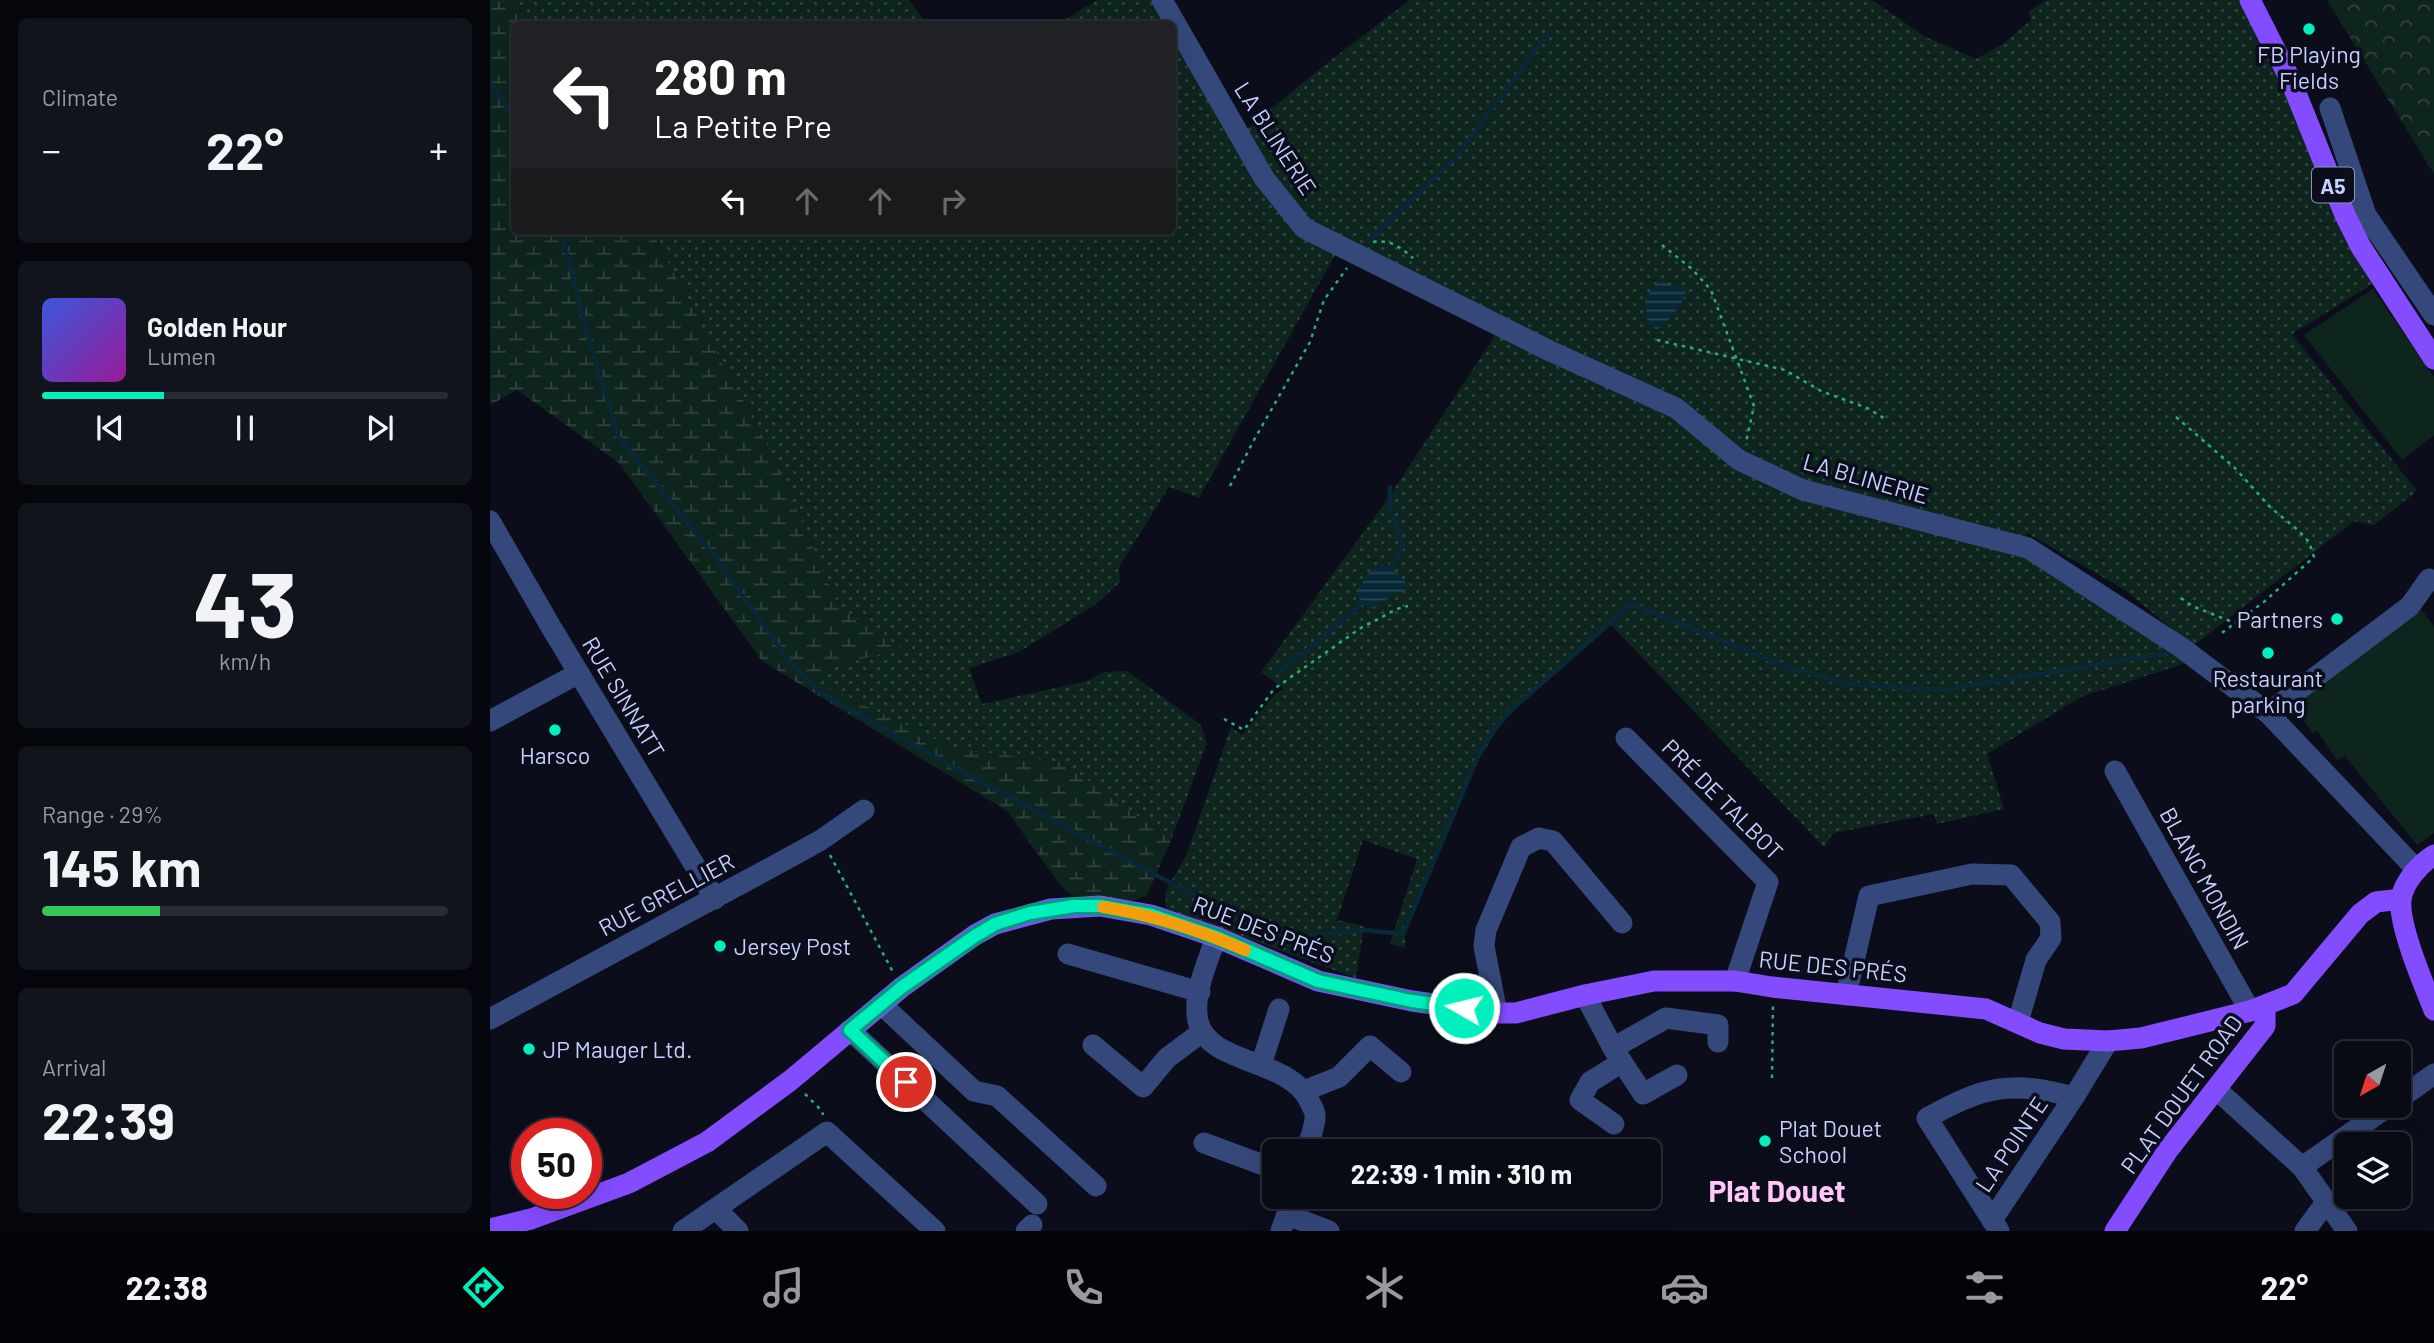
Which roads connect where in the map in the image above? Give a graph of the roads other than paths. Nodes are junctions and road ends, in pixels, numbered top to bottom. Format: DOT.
graph roads {
  1 [pos="1162,0"];
  2 [pos="2250,0"];
  3 [pos="1174,21"];
  4 [pos="1176,24"];
  5 [pos="2330,108"];
  6 [pos="2434,315"];
  7 [pos="2434,359"];
  8 [pos="490,521"];
  9 [pos="2429,579"];
  10 [pos="579,673"];
  11 [pos="2268,713"];
  12 [pos="490,721"];
  13 [pos="1626,738"];
  14 [pos="2115,771"];
  15 [pos="864,810"];
  16 [pos="2434,855"];
  17 [pos="2417,870"];
  18 [pos="715,898"];
  19 [pos="2401,899"];
  20 [pos="1622,923"];
  21 [pos="1216,937"];
  22 [pos="1068,954"];
  23 [pos="1735,981"];
  24 [pos="1199,992"];
  25 [pos="1585,995"];
  26 [pos="1846,995"];
  27 [pos="2432,997"];
  28 [pos="881,1004"];
  29 [pos="1279,1009"];
  30 [pos="2258,1009"];
  31 [pos="1497,1013"];
  32 [pos="490,1019"];
  33 [pos="2018,1022"];
  34 [pos="850,1030"];
  35 [pos="1202,1032"];
  36 [pos="2108,1041"];
  37 [pos="1718,1042"];
  38 [pos="1093,1045"];
  39 [pos="1617,1055"];
  40 [pos="1261,1065"];
  41 [pos="1401,1072"];
  42 [pos="2434,1074"];
  43 [pos="1677,1075"];
  44 [pos="2412,1089"];
  45 [pos="2217,1090"];
  46 [pos="1304,1091"];
  47 [pos="2074,1097"];
  48 [pos="2372,1118"];
  49 [pos="1614,1124"];
  50 [pos="1309,1139"];
  51 [pos="1204,1143"];
  52 [pos="1262,1165"];
  53 [pos="2302,1167"];
  54 [pos="1096,1186"];
  55 [pos="2327,1201"];
  56 [pos="1037,1204"];
  57 [pos="716,1209"];
  58 [pos="1287,1214"];
  59 [pos="537,1225"];
  60 [pos="1996,1225"];
  61 [pos="490,1229"];
  62 [pos="683,1231"];
  63 [pos="738,1231"];
  64 [pos="935,1231"];
  65 [pos="1329,1231"];
  66 [pos="2115,1231"];
  67 [pos="2305,1231"];
  68 [pos="2347,1231"];
  1 -- 3 [label="street, LA BLINERIE"];
  2 -- 7 [label="main road, A5"];
  4 -- 11 [label="street, LA BLINERIE"];
  5 -- 6 [label="street"];
  8 -- 10 [label="street, RUE SINNATT"];
  9 -- 11 [label="street"];
  10 -- 12 [label="street"];
  10 -- 18 [label="street, RUE SINNATT"];
  11 -- 17 [label="street, LA BLINERIE"];
  13 -- 23 [label="street, PRÉ DE TALBOT"];
  14 -- 30 [label="street, BLANC MONDIN"];
  15 -- 18 [label="street, RUE GRELLIER"];
  16 -- 17 [label="main road"];
  17 -- 19 [label="main road"];
  18 -- 32 [label="street, RUE GRELLIER"];
  19 -- 27 [label="main road"];
  19 -- 30 [label="main road, PLAT DOUET ROAD"];
  20 -- 31 [label="street"];
  21 -- 24 [label="street"];
  21 -- 28 [label="main road, RUE DES PRÉS"];
  21 -- 31 [label="main road, RUE DES PRÉS"];
  22 -- 24 [label="street"];
  23 -- 25 [label="main road, RUE DES PRÉS"];
  23 -- 26 [label="main road, RUE DES PRÉS"];
  24 -- 35 [label="street"];
  25 -- 31 [label="main road, RUE DES PRÉS"];
  25 -- 39 [label="street"];
  26 -- 33 [label="main road, RUE DES PRÉS"];
  26 -- 33 [label="street"];
  28 -- 34 [label="main road, RUE DES PRÉS"];
  28 -- 54 [label="street"];
  29 -- 40 [label="street"];
  30 -- 36 [label="main road, RUE DES PRÉS"];
  30 -- 45 [label="main road, PLAT DOUET ROAD"];
  33 -- 36 [label="main road, RUE DES PRÉS"];
  34 -- 56 [label="street"];
  34 -- 59 [label="main road, RUE DES PRÉS"];
  35 -- 38 [label="street"];
  35 -- 40 [label="street"];
  36 -- 47 [label="street, LA POINTE"];
  37 -- 39 [label="street"];
  39 -- 43 [label="street"];
  39 -- 49 [label="street"];
  40 -- 46 [label="street"];
  41 -- 46 [label="street"];
  42 -- 44 [label="street"];
  45 -- 53 [label="street"];
  45 -- 66 [label="main road, PLAT DOUET ROAD"];
  46 -- 50 [label="street"];
  47 -- 60 [label="street, LA POINTE"];
  47 -- 60 [label="street, LA POINTE"];
  48 -- 53 [label="street"];
  51 -- 52 [label="street"];
  53 -- 55 [label="street"];
  55 -- 67 [label="street"];
  55 -- 68 [label="street"];
  57 -- 62 [label="street"];
  57 -- 63 [label="street"];
  57 -- 64 [label="street"];
  58 -- 65 [label="street"];
  59 -- 61 [label="main road, RUE DES PRÉS"];
}
